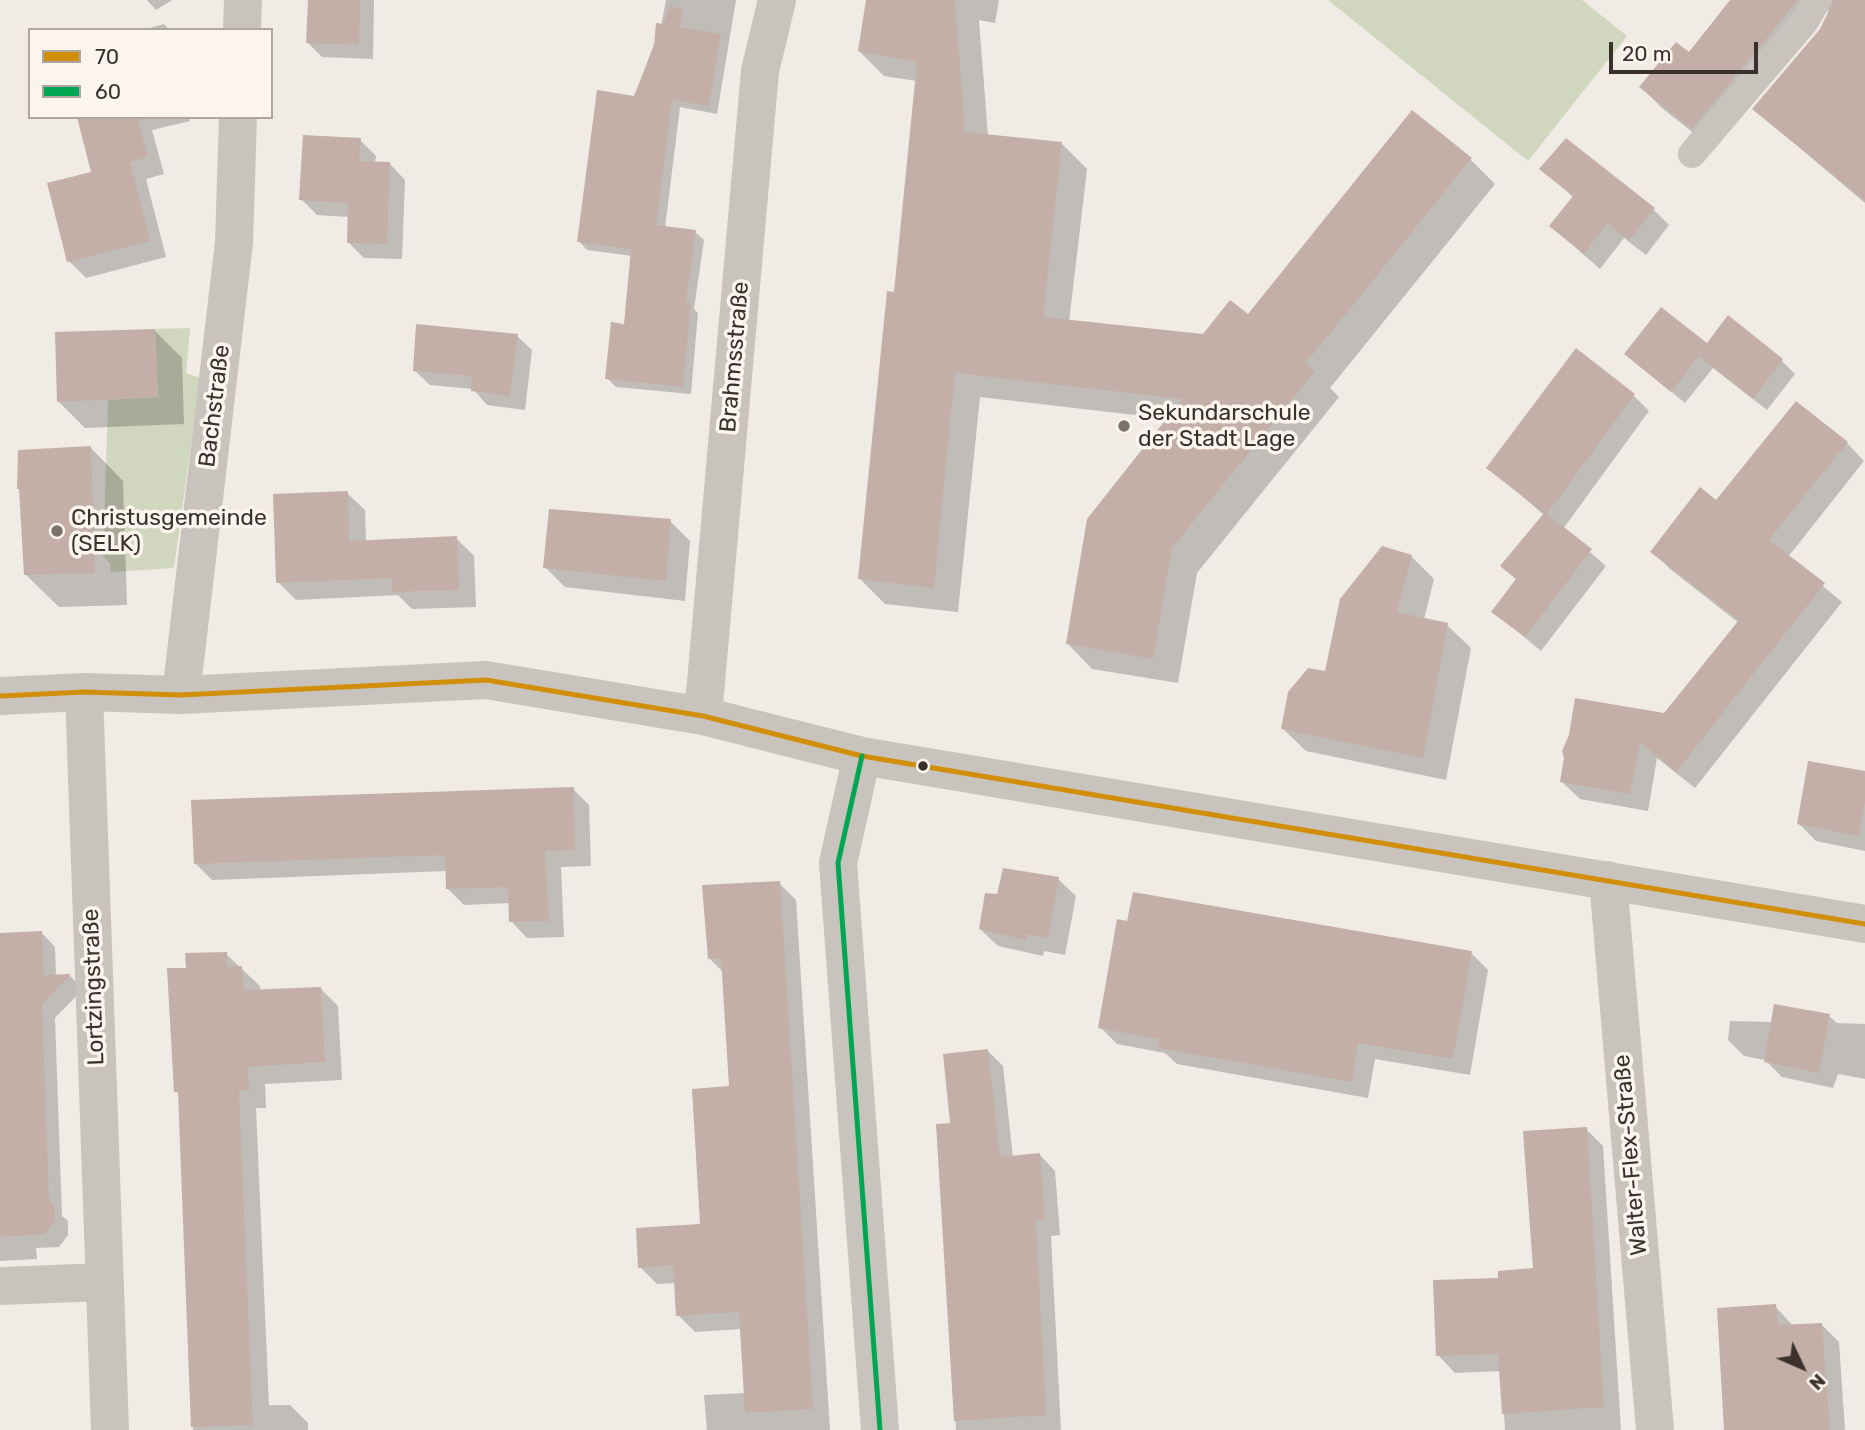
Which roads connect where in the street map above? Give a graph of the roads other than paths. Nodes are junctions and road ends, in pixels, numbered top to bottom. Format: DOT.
graph roads {
  1 [pos="243,0"];
  2 [pos="777,0"];
  3 [pos="1817,0"];
  4 [pos="242,28"];
  5 [pos="238,119"];
  6 [pos="1692,154"];
  7 [pos="84,692"];
  8 [pos="181,695"];
  9 [pos="0,696"];
  10 [pos="704,716"];
  11 [pos="862,756"];
  12 [pos="1608,880"];
  13 [pos="1865,924"];
  14 [pos="104,1282"];
  15 [pos="0,1286"];
  16 [pos="110,1430"];
  17 [pos="880,1430"];
  18 [pos="1655,1430"];
  1 -- 4 [label="street"];
  2 -- 10 [label="street, Brahmsstraße"];
  3 -- 6 [label="lane"];
  5 -- 8 [label="street, Bachstraße"];
  7 -- 8 [label="street"];
  7 -- 9 [label="street"];
  7 -- 14 [label="street, Lortzingstraße"];
  8 -- 10 [label="street"];
  10 -- 11 [label="street"];
  11 -- 12 [label="street"];
  11 -- 17 [label="street"];
  12 -- 13 [label="street"];
  12 -- 18 [label="street, Walter-Flex-Straße"];
  14 -- 15 [label="street"];
  14 -- 16 [label="street, Lortzingstraße"];
}
